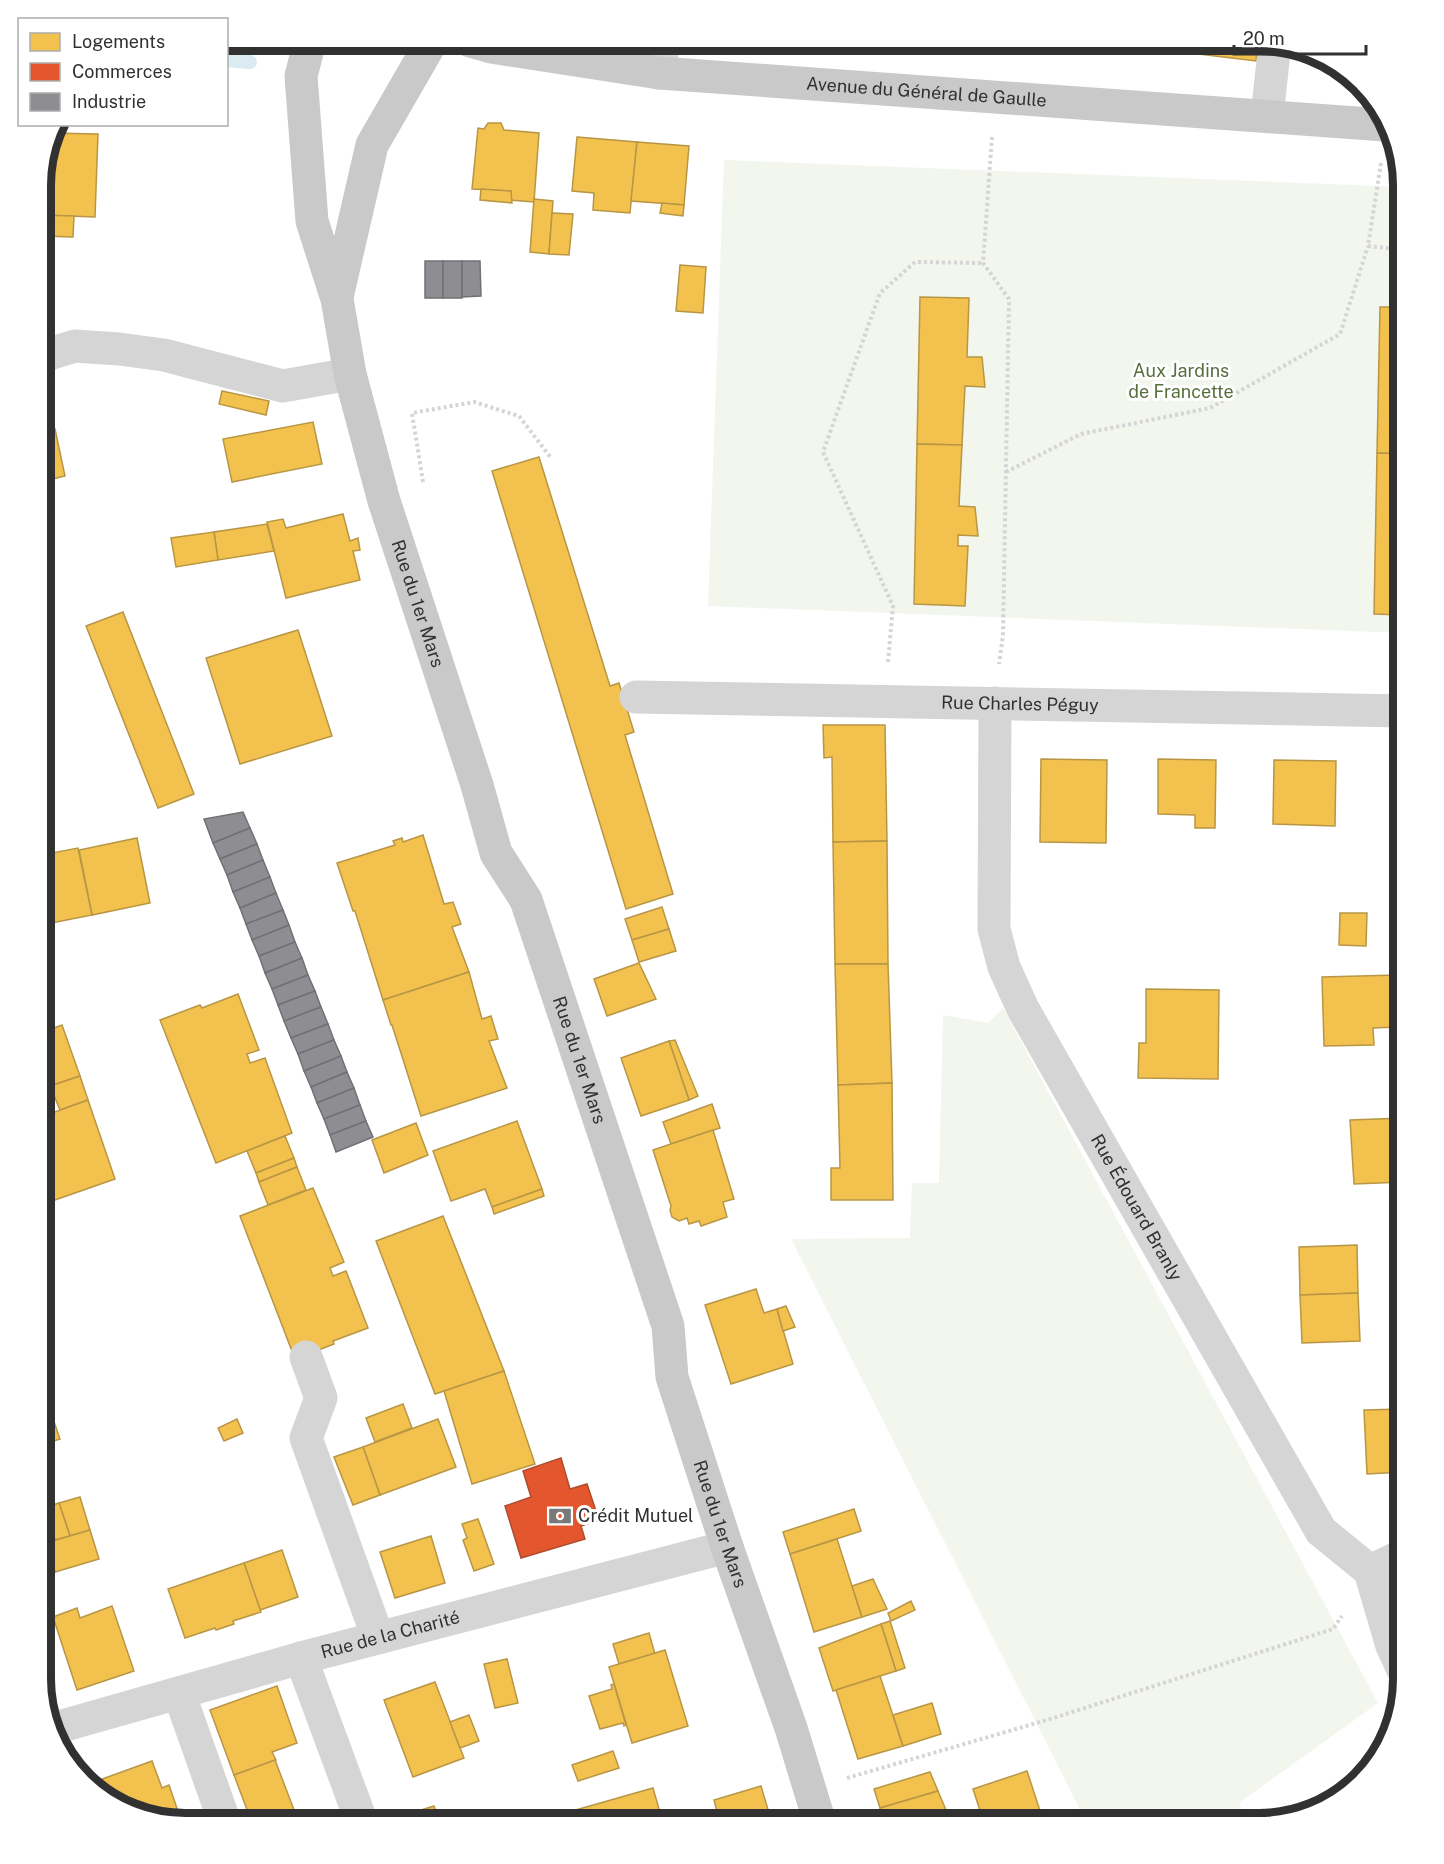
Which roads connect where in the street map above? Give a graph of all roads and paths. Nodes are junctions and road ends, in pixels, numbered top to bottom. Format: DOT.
graph roads {
  1 [pos="308,51"];
  2 [pos="426,51"];
  3 [pos="517,51"];
  4 [pos="662,51"];
  5 [pos="1274,52"];
  6 [pos="659,73"];
  7 [pos="995,98"];
  8 [pos="1267,116"];
  9 [pos="1384,139"];
  10 [pos="1368,246"];
  11 [pos="1393,249"];
  12 [pos="983,263"];
  13 [pos="337,299"];
  14 [pos="51,353"];
  15 [pos="350,374"];
  16 [pos="412,413"];
  17 [pos="551,458"];
  18 [pos="1006,472"];
  19 [pos="636,697"];
  20 [pos="885,701"];
  21 [pos="995,703"];
  22 [pos="1393,711"];
  23 [pos="306,1357"];
  24 [pos="726,1547"];
  25 [pos="1393,1560"];
  26 [pos="1370,1571"];
  27 [pos="378,1638"];
  28 [pos="1393,1648"];
  29 [pos="301,1658"];
  30 [pos="179,1693"];
  31 [pos="60,1727"];
  32 [pos="809,1789"];
  33 [pos="221,1813"];
  34 [pos="358,1813"];
  35 [pos="817,1813"];
  1 -- 13 [label="main road, Rue du 1er Mars"];
  2 -- 13 [label="main road, Rue du 1er Mars"];
  3 -- 6 [label="main road, Avenue du Général de Gaulle"];
  4 -- 6 [label="street"];
  5 -- 8 [label="street"];
  6 -- 7 [label="main road, Avenue du Général de Gaulle"];
  7 -- 8 [label="main road, Avenue du Général de Gaulle"];
  7 -- 12 [label="path"];
  8 -- 9 [label="main road, Avenue du Général de Gaulle"];
  9 -- 10 [label="path"];
  10 -- 11 [label="path"];
  10 -- 18 [label="path"];
  12 -- 18 [label="path"];
  12 -- 20 [label="path"];
  13 -- 15 [label="main road, Rue du 1er Mars"];
  14 -- 15 [label="street"];
  15 -- 24 [label="main road, Rue du 1er Mars"];
  16 -- 17 [label="path"];
  18 -- 21 [label="path"];
  19 -- 20 [label="street, Rue Charles Péguy"];
  20 -- 21 [label="street, Rue Charles Péguy"];
  21 -- 22 [label="street, Rue Charles Péguy"];
  21 -- 26 [label="street, Rue Édouard Branly"];
  23 -- 27 [label="street"];
  24 -- 27 [label="street, Rue de la Charité"];
  24 -- 32 [label="main road, Rue du 1er Mars"];
  25 -- 26 [label="street"];
  26 -- 28 [label="street"];
  26 -- 32 [label="path"];
  27 -- 29 [label="street, Rue de la Charité"];
  29 -- 30 [label="street, Rue de la Charité"];
  29 -- 34 [label="street"];
  30 -- 31 [label="street, Rue de la Charité"];
  30 -- 33 [label="street"];
  32 -- 35 [label="main road, Rue du 1er Mars"];
}
